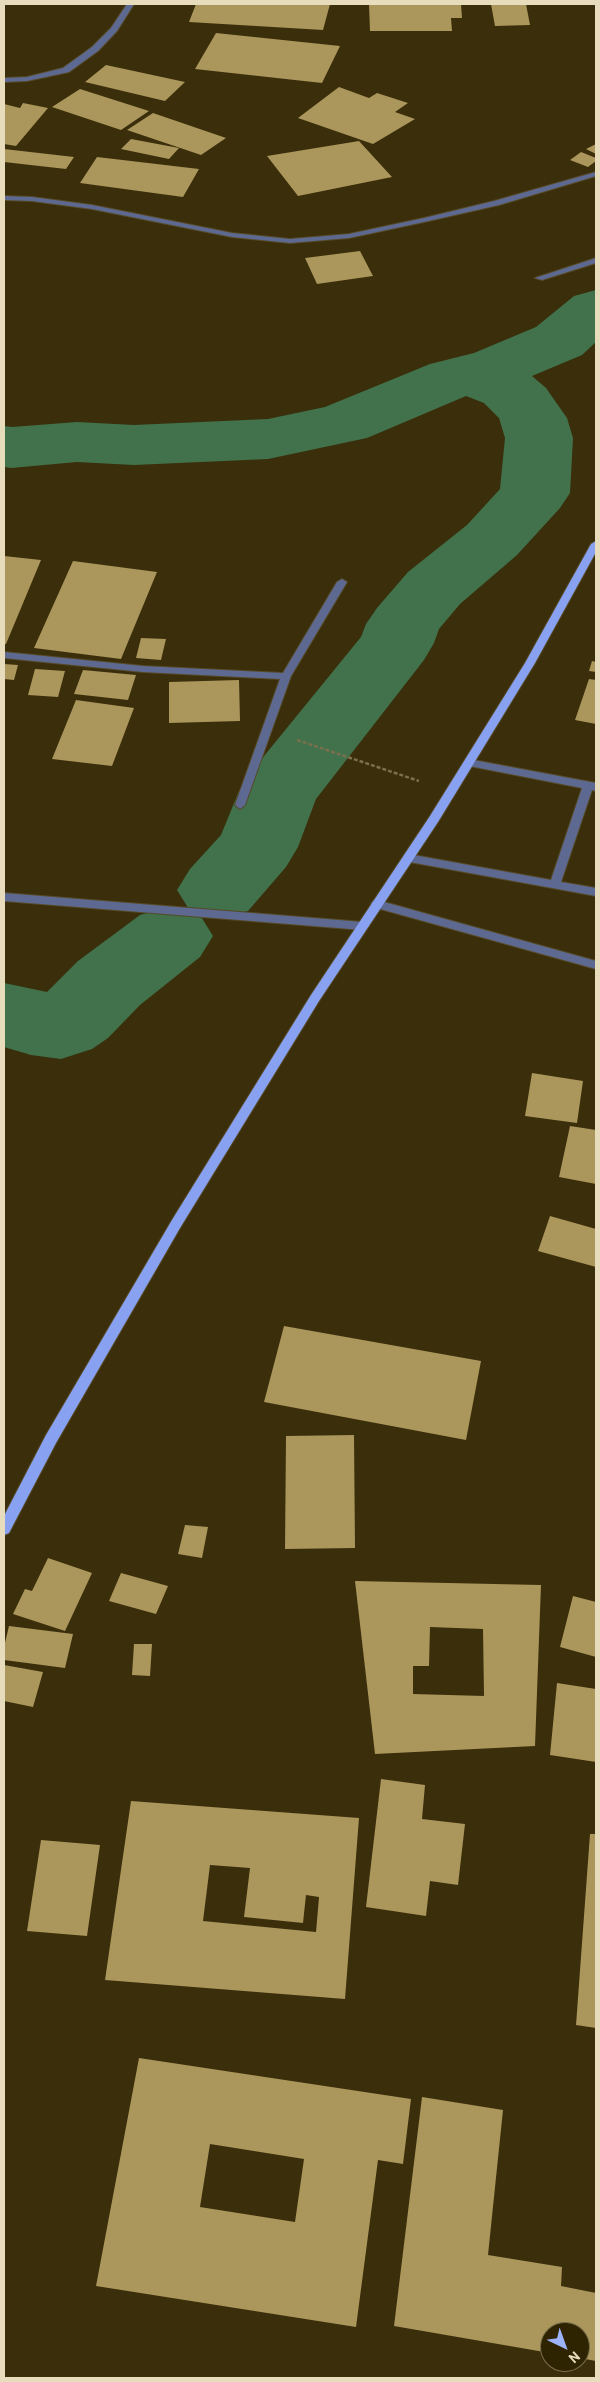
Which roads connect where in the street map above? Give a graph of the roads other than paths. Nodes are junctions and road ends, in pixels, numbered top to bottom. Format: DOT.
graph roads {
  1 [pos="130,4"];
  2 [pos="4,80"];
  3 [pos="596,174"];
  4 [pos="4,198"];
  5 [pos="596,260"];
  6 [pos="539,278"];
  7 [pos="596,544"];
  8 [pos="342,582"];
  9 [pos="4,655"];
  10 [pos="286,676"];
  11 [pos="468,763"];
  12 [pos="592,786"];
  13 [pos="240,805"];
  14 [pos="408,858"];
  15 [pos="555,884"];
  16 [pos="596,892"];
  17 [pos="4,897"];
  18 [pos="377,904"];
  19 [pos="363,926"];
  20 [pos="596,964"];
  21 [pos="4,1529"];
  1 -- 2 [label="street"];
  3 -- 4 [label="street"];
  5 -- 6 [label="street"];
  7 -- 11 [label="main road"];
  8 -- 10 [label="street"];
  9 -- 10 [label="street"];
  10 -- 13 [label="street"];
  11 -- 12 [label="street"];
  11 -- 14 [label="main road"];
  12 -- 15 [label="street"];
  14 -- 15 [label="street"];
  14 -- 18 [label="main road"];
  15 -- 16 [label="street"];
  17 -- 19 [label="street"];
  18 -- 19 [label="main road"];
  18 -- 20 [label="street"];
  19 -- 21 [label="main road"];
}
